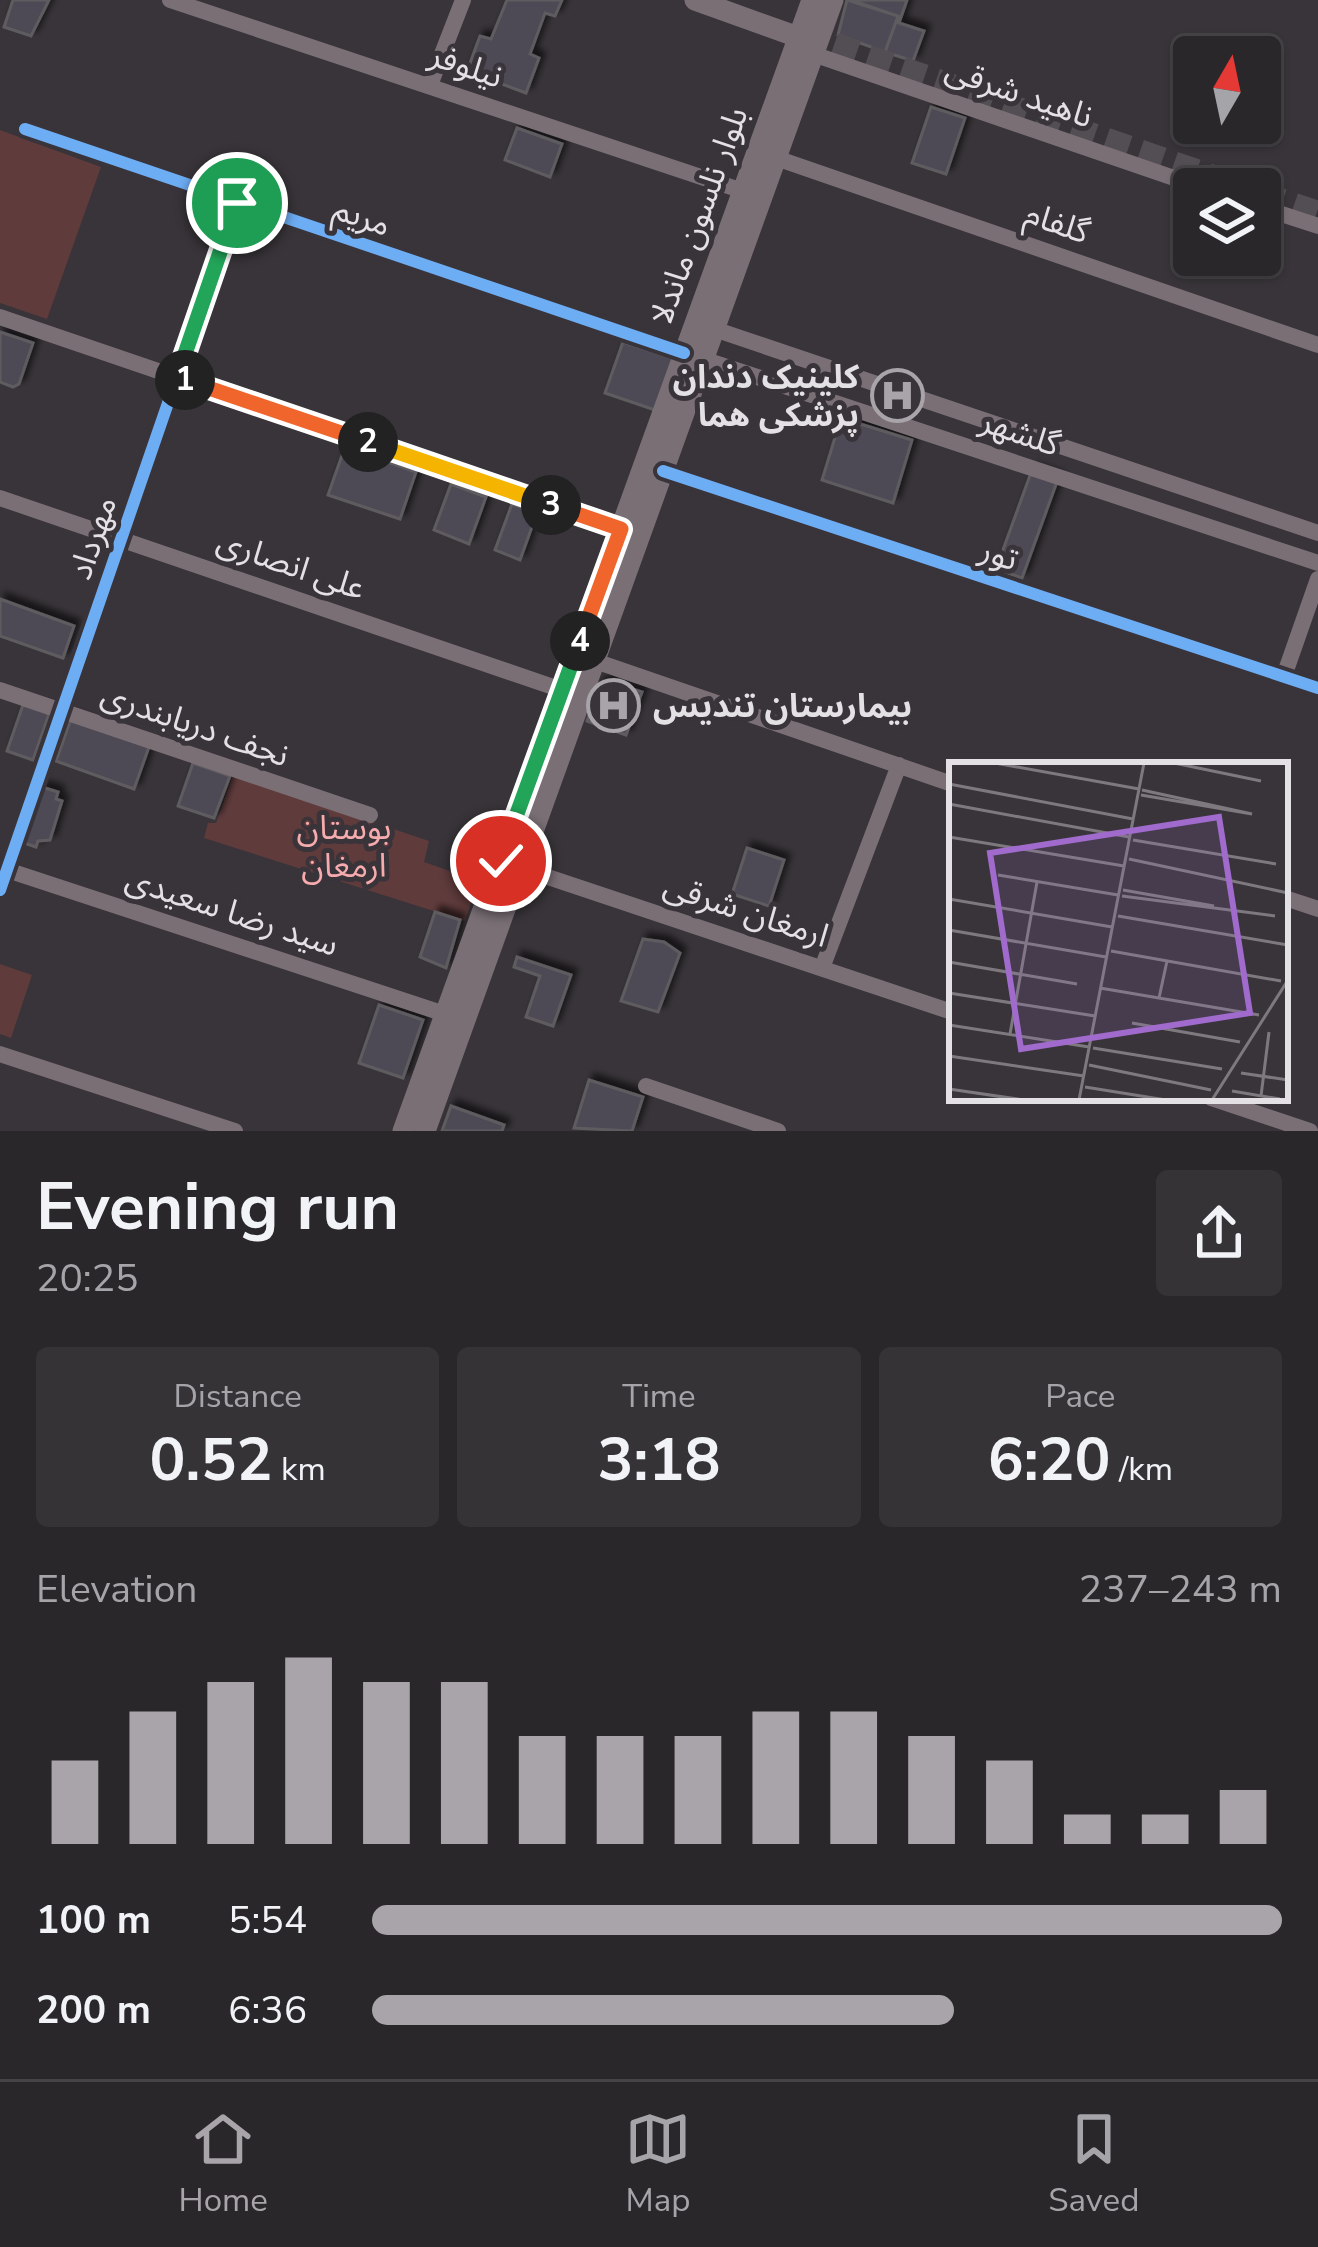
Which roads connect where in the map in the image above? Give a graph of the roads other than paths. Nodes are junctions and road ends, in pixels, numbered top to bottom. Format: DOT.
graph roads {
  1 [pos="170,0"];
  2 [pos="464,0"];
  3 [pos="695,0"];
  4 [pos="812,0"];
  5 [pos="833,0"];
  6 [pos="806,45"];
  7 [pos="430,86"];
  8 [pos="25,129"];
  9 [pos="776,158"];
  10 [pos="1173,177"];
  11 [pos="742,191"];
  12 [pos="237,203"];
  13 [pos="1281,214"];
  14 [pos="1318,226"];
  15 [pos="0,317"];
  16 [pos="714,329"];
  17 [pos="1318,345"];
  18 [pos="694,356"];
  19 [pos="177,377"];
  20 [pos="917,398"];
  21 [pos="908,427"];
  22 [pos="663,471"];
  23 [pos="1152,477"];
  24 [pos="0,498"];
  25 [pos="1142,505"];
  26 [pos="621,529"];
  27 [pos="1318,534"];
  28 [pos="121,539"];
  29 [pos="1314,562"];
  30 [pos="1318,579"];
  31 [pos="595,661"];
  32 [pos="1284,676"];
  33 [pos="1318,688"];
  34 [pos="0,689"];
  35 [pos="562,690"];
  36 [pos="62,711"];
  37 [pos="898,765"];
  38 [pos="949,783"];
  39 [pos="370,815"];
  40 [pos="511,864"];
  41 [pos="3,869"];
  42 [pos="0,890"];
  43 [pos="1288,899"];
  44 [pos="1318,909"];
  45 [pos="823,968"];
  46 [pos="949,1011"];
  47 [pos="446,1014"];
  48 [pos="0,1054"];
  49 [pos="646,1086"];
  50 [pos="1220,1101"];
  51 [pos="235,1131"];
  52 [pos="403,1131"];
  53 [pos="425,1131"];
  54 [pos="778,1131"];
  55 [pos="1310,1131"];
  1 -- 7 [label="street, نیلوفر"];
  2 -- 7 [label="street"];
  3 -- 6 [label="main road"];
  4 -- 6 [label="main road, بلوار نلسون ماندلا"];
  5 -- 6 [label="main road, بلوار نلسون ماندلا"];
  6 -- 9 [label="main road, بلوار نلسون ماندلا"];
  6 -- 10 [label="street, ناهید شرقی"];
  6 -- 11 [label="main road, بلوار نلسون ماندلا"];
  7 -- 11 [label="street, نیلوفر"];
  8 -- 12 [label="street, مریم"];
  9 -- 16 [label="main road, بلوار نلسون ماندلا"];
  9 -- 17 [label="street, گلفام"];
  11 -- 18 [label="main road, بلوار نلسون ماندلا"];
  12 -- 18 [label="street, مریم"];
  12 -- 19 [label="street, مهرداد"];
  13 -- 14 [label="street"];
  15 -- 19 [label="street"];
  16 -- 18 [label="main road, بلوار نلسون ماندلا"];
  16 -- 20 [label="street, گلشهر"];
  18 -- 21 [label="street, گلشهر"];
  18 -- 22 [label="main road, بلوار نلسون ماندلا"];
  18 -- 26 [label="main road, بلوار نلسون ماندلا"];
  19 -- 26 [label="street"];
  19 -- 28 [label="street, مهرداد"];
  20 -- 21 [label="street"];
  20 -- 23 [label="street, گلشهر"];
  21 -- 25 [label="street, گلشهر"];
  22 -- 31 [label="main road, بلوار نلسون ماندلا"];
  22 -- 32 [label="street, تور"];
  23 -- 25 [label="street"];
  23 -- 27 [label="street, گلشهر"];
  24 -- 28 [label="street, علی انصاری"];
  25 -- 29 [label="street, گلشهر"];
  26 -- 35 [label="main road, بلوار نلسون ماندلا"];
  27 -- 29 [label="street"];
  28 -- 35 [label="street, علی انصاری"];
  28 -- 36 [label="street, مهرداد"];
  30 -- 32 [label="street"];
  31 -- 37 [label="street"];
  31 -- 40 [label="main road, بلوار نلسون ماندلا"];
  32 -- 33 [label="street, تور"];
  34 -- 36 [label="street, نجف دریابندری"];
  35 -- 40 [label="main road, بلوار نلسون ماندلا"];
  36 -- 39 [label="street, نجف دریابندری"];
  36 -- 41 [label="street, مهرداد"];
  37 -- 38 [label="street"];
  37 -- 45 [label="street"];
  40 -- 45 [label="street, ارمغان شرقی"];
  40 -- 47 [label="main road, بلوار نلسون ماندلا"];
  40 -- 53 [label="main road, بلوار نلسون ماندلا"];
  41 -- 42 [label="street, مهرداد"];
  41 -- 47 [label="street, سید رضا سعیدی"];
  43 -- 44 [label="street"];
  45 -- 46 [label="street, ارمغان شرقی"];
  47 -- 52 [label="main road, بلوار نلسون ماندلا"];
  48 -- 51 [label="street"];
  49 -- 54 [label="street"];
  50 -- 55 [label="street"];
}
